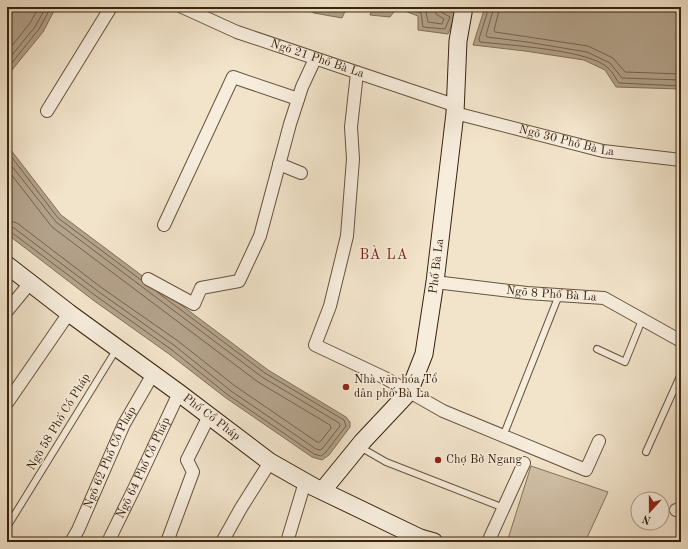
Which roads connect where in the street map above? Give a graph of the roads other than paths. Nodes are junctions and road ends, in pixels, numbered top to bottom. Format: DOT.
graph roads {
  1 [pos="111,7"];
  2 [pos="182,7"];
  3 [pos="464,7"];
  4 [pos="315,58"];
  5 [pos="357,73"];
  6 [pos="298,99"];
  7 [pos="454,109"];
  8 [pos="47,111"];
  9 [pos="681,160"];
  10 [pos="279,164"];
  11 [pos="301,173"];
  12 [pos="164,225"];
  13 [pos="7,265"];
  14 [pos="148,279"];
  15 [pos="435,282"];
  16 [pos="30,283"];
  17 [pos="559,295"];
  18 [pos="7,311"];
  19 [pos="69,313"];
  20 [pos="642,320"];
  21 [pos="681,341"];
  22 [pos="117,348"];
  23 [pos="597,349"];
  24 [pos="153,374"];
  25 [pos="681,374"];
  26 [pos="409,392"];
  27 [pos="179,393"];
  28 [pos="7,403"];
  29 [pos="209,416"];
  30 [pos="506,429"];
  31 [pos="600,441"];
  32 [pos="358,447"];
  33 [pos="646,452"];
  34 [pos="270,462"];
  35 [pos="524,463"];
  36 [pos="305,482"];
  37 [pos="323,490"];
  38 [pos="504,508"];
  39 [pos="7,527"];
  40 [pos="71,542"];
  41 [pos="108,542"];
  42 [pos="167,542"];
  43 [pos="222,542"];
  44 [pos="287,542"];
  45 [pos="431,542"];
  46 [pos="488,542"];
  1 -- 8 [label="street"];
  2 -- 4 [label="street, Ngõ 21 Phố Bà La"];
  3 -- 7 [label="main road, Phố Bà La"];
  4 -- 5 [label="street, Ngõ 21 Phố Bà La"];
  4 -- 6 [label="street"];
  5 -- 7 [label="street, Ngõ 21 Phố Bà La"];
  5 -- 26 [label="street"];
  6 -- 10 [label="street"];
  6 -- 12 [label="street"];
  7 -- 9 [label="street, Ngõ 30 Phố Bà La"];
  7 -- 15 [label="main road, Phố Bà La"];
  10 -- 11 [label="street"];
  10 -- 14 [label="street"];
  13 -- 16 [label="main road, Phố Cổ Pháp"];
  15 -- 17 [label="street, Ngõ 8 Phố Bà La"];
  15 -- 26 [label="main road, Phố Bà La"];
  16 -- 18 [label="street"];
  16 -- 19 [label="main road, Phố Cổ Pháp"];
  17 -- 20 [label="street, Ngõ 8 Phố Bà La"];
  17 -- 30 [label="lane"];
  19 -- 22 [label="main road, Phố Cổ Pháp"];
  19 -- 28 [label="street"];
  20 -- 21 [label="street, Ngõ 8 Phố Bà La"];
  20 -- 23 [label="lane"];
  22 -- 24 [label="main road, Phố Cổ Pháp"];
  22 -- 39 [label="lane, Ngõ 58 Phố Cổ Pháp"];
  24 -- 27 [label="main road, Phố Cổ Pháp"];
  24 -- 40 [label="street, Ngõ 62 Phố Cổ Pháp"];
  25 -- 33 [label="lane"];
  26 -- 31 [label="street"];
  26 -- 32 [label="main road, Phố Bà La"];
  27 -- 29 [label="main road, Phố Cổ Pháp"];
  27 -- 41 [label="street, Ngõ 64 Phố Cổ Pháp"];
  29 -- 34 [label="main road, Phố Cổ Pháp"];
  29 -- 42 [label="street"];
  32 -- 37 [label="main road, Phố Bà La"];
  32 -- 38 [label="lane"];
  34 -- 36 [label="main road, Phố Cổ Pháp"];
  34 -- 43 [label="street"];
  35 -- 38 [label="street"];
  36 -- 37 [label="main road, Phố Cổ Pháp"];
  36 -- 44 [label="street"];
  37 -- 45 [label="main road, Phố Cổ Pháp"];
  38 -- 46 [label="street"];
}
